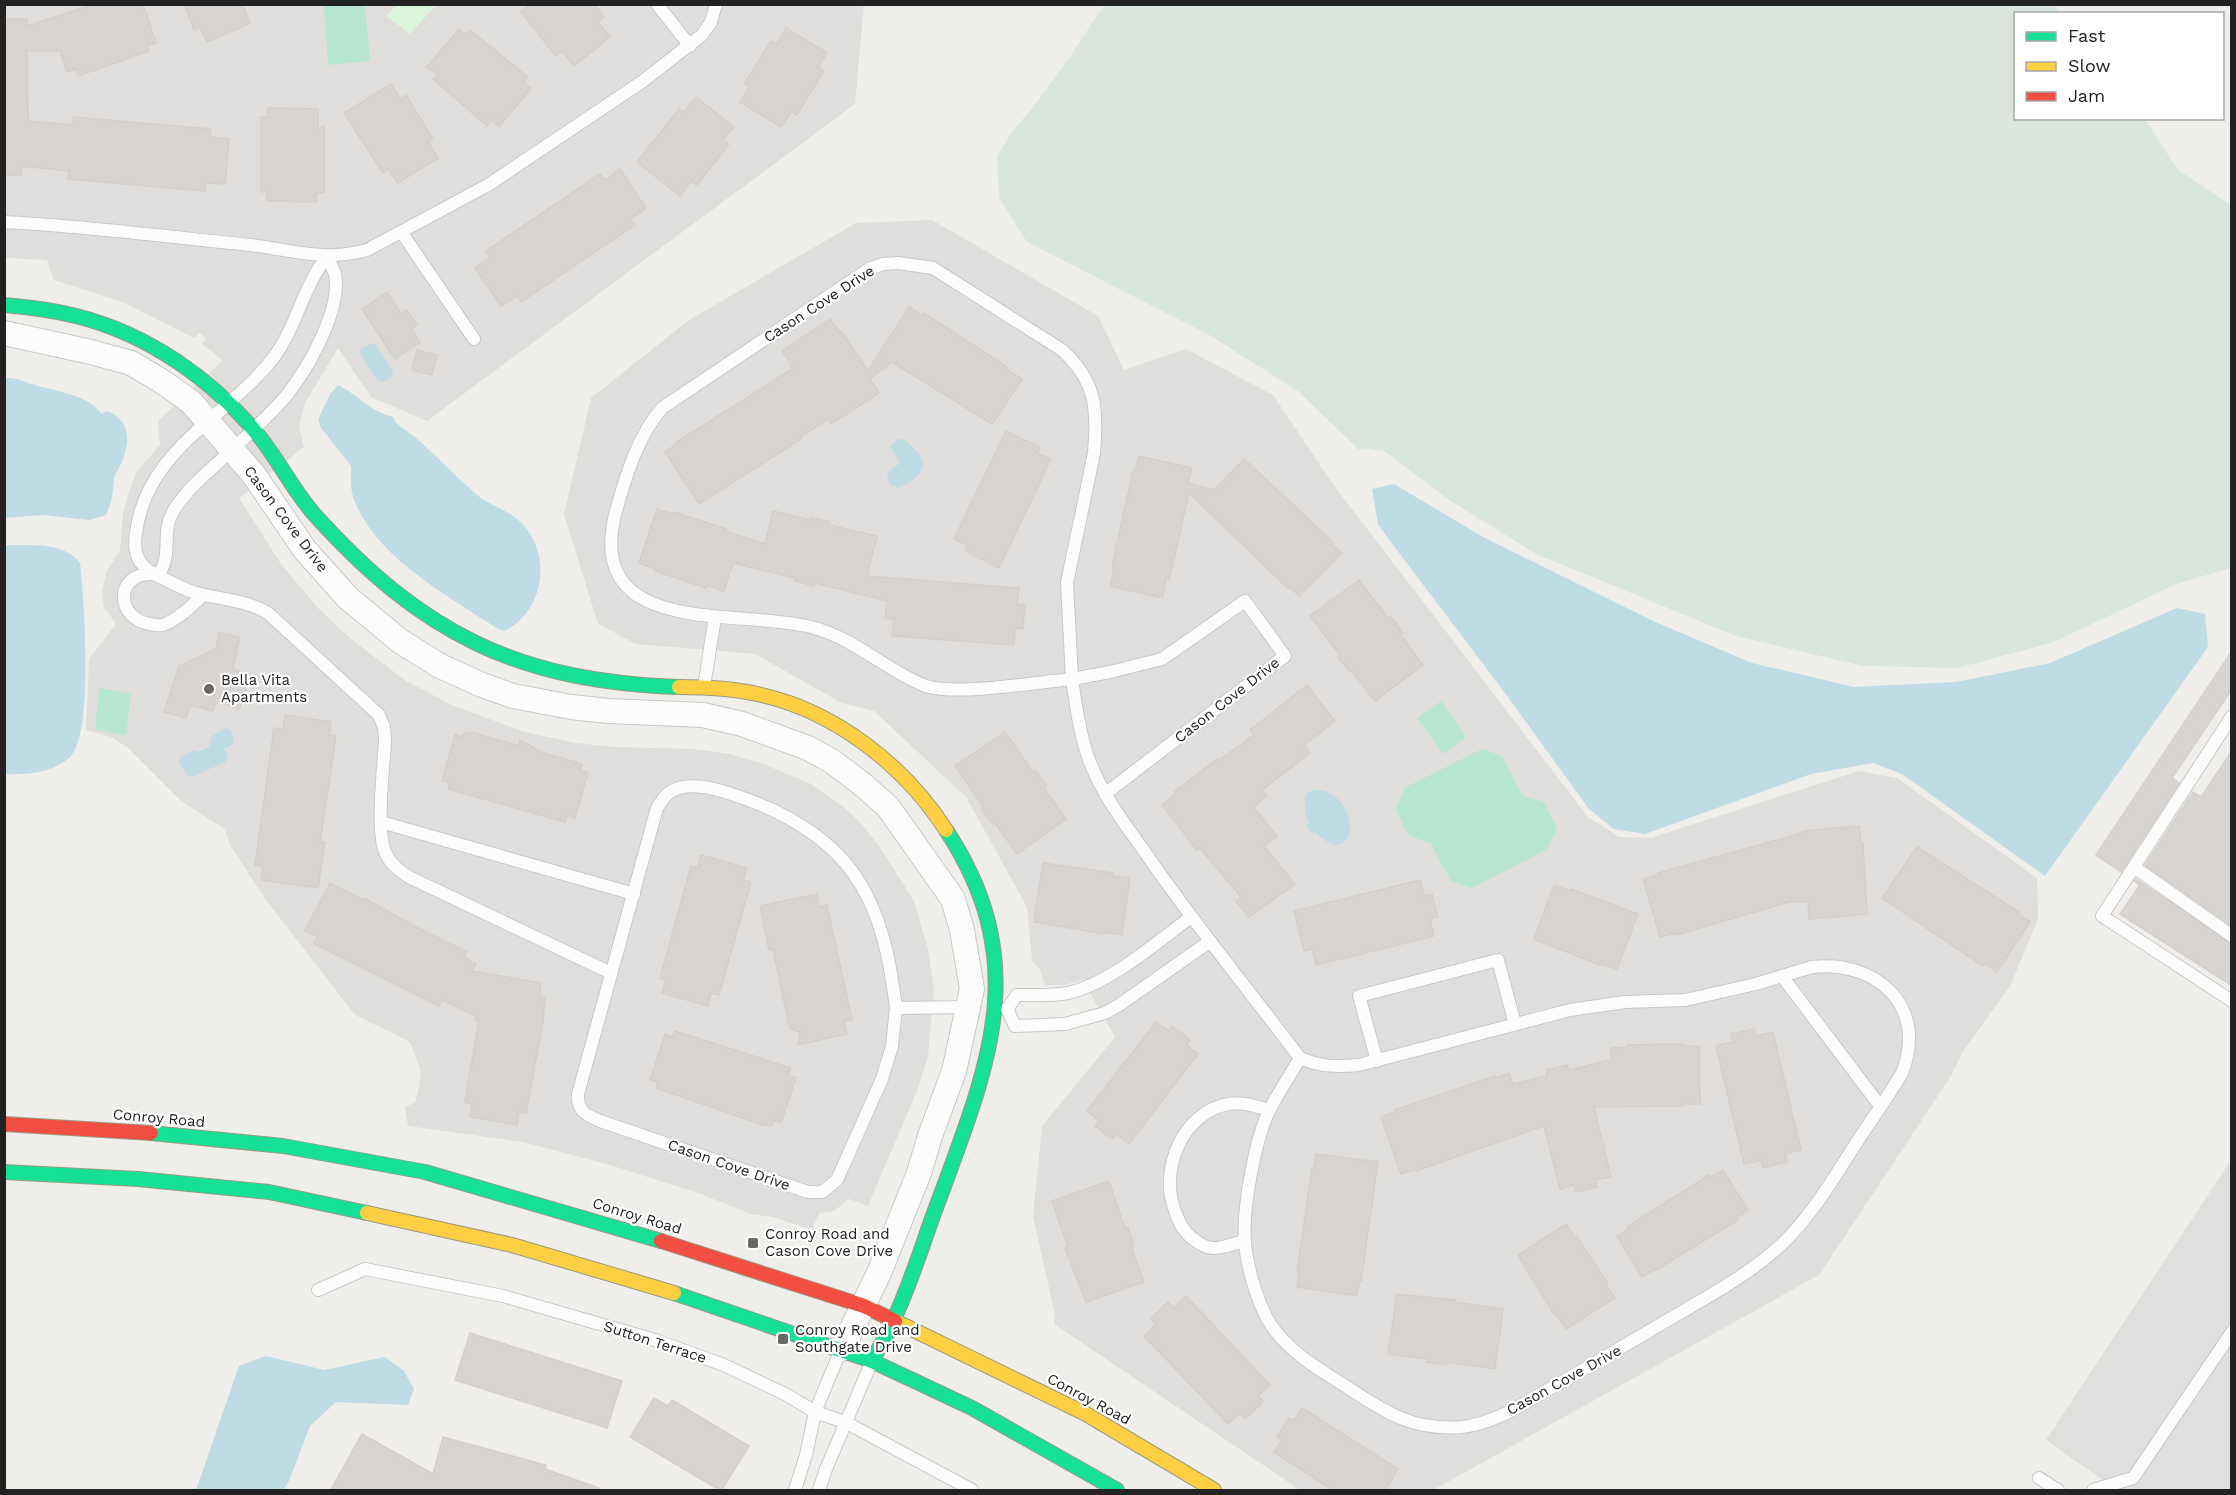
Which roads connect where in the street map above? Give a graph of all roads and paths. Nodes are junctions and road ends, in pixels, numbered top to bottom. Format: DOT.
graph roads {
  1 [pos="657,4"];
  2 [pos="716,4"];
  3 [pos="690,46"];
  4 [pos="4,222"];
  5 [pos="402,233"];
  6 [pos="327,257"];
  7 [pos="4,305"];
  8 [pos="4,333"];
  9 [pos="474,339"];
  10 [pos="227,403"];
  11 [pos="207,421"];
  12 [pos="253,429"];
  13 [pos="231,448"];
  14 [pos="155,574"];
  15 [pos="203,595"];
  16 [pos="715,617"];
  17 [pos="1072,679"];
  18 [pos="703,700"];
  19 [pos="2232,716"];
  20 [pos="1106,794"];
  21 [pos="381,822"];
  22 [pos="2134,867"];
  23 [pos="634,894"];
  24 [pos="1191,917"];
  25 [pos="2232,936"];
  26 [pos="1209,942"];
  27 [pos="611,973"];
  28 [pos="1782,976"];
  29 [pos="2232,1001"];
  30 [pos="969,1007"];
  31 [pos="896,1008"];
  32 [pos="1001,1009"];
  33 [pos="1515,1024"];
  34 [pos="1300,1058"];
  35 [pos="1377,1061"];
  36 [pos="1880,1106"];
  37 [pos="1270,1110"];
  38 [pos="4,1125"];
  39 [pos="4,1172"];
  40 [pos="1245,1241"];
  41 [pos="318,1290"];
  42 [pos="864,1306"];
  43 [pos="894,1320"];
  44 [pos="2232,1332"];
  45 [pos="842,1349"];
  46 [pos="872,1361"];
  47 [pos="815,1412"];
  48 [pos="845,1422"];
  49 [pos="2039,1478"];
  50 [pos="795,1491"];
  51 [pos="819,1491"];
  52 [pos="972,1491"];
  53 [pos="1117,1491"];
  54 [pos="1214,1491"];
  55 [pos="2058,1491"];
  56 [pos="2093,1491"];
  1 -- 3 [label="lane"];
  2 -- 3 [label="lane"];
  3 -- 5 [label="lane"];
  4 -- 6 [label="lane"];
  5 -- 6 [label="lane"];
  5 -- 9 [label="lane"];
  6 -- 10 [label="lane"];
  6 -- 12 [label="lane"];
  7 -- 10 [label="main road, Cason Cove Drive"];
  8 -- 11 [label="street, Cason Cove Drive"];
  10 -- 11 [label="lane"];
  10 -- 12 [label="main road, Cason Cove Drive"];
  11 -- 13 [label="street, Cason Cove Drive"];
  11 -- 14 [label="lane"];
  12 -- 13 [label="lane"];
  12 -- 18 [label="main road, Cason Cove Drive"];
  13 -- 14 [label="lane"];
  13 -- 18 [label="street, Cason Cove Drive"];
  14 -- 15 [label="lane"];
  14 -- 15 [label="lane"];
  15 -- 21 [label="lane"];
  16 -- 17 [label="lane, Cason Cove Drive"];
  16 -- 17 [label="lane, Cason Cove Drive"];
  16 -- 18 [label="lane"];
  17 -- 20 [label="lane, Cason Cove Drive"];
  17 -- 20 [label="lane, Cason Cove Drive"];
  18 -- 30 [label="street, Cason Cove Drive"];
  18 -- 32 [label="main road, Cason Cove Drive"];
  19 -- 22 [label="lane"];
  20 -- 24 [label="lane, Cason Cove Drive"];
  21 -- 23 [label="lane"];
  21 -- 27 [label="lane"];
  22 -- 25 [label="lane"];
  22 -- 29 [label="lane"];
  23 -- 27 [label="lane, Cason Cove Drive"];
  23 -- 31 [label="lane, Cason Cove Drive"];
  24 -- 26 [label="lane, Cason Cove Drive"];
  24 -- 32 [label="lane"];
  26 -- 32 [label="lane"];
  26 -- 34 [label="lane, Cason Cove Drive"];
  27 -- 31 [label="lane, Cason Cove Drive"];
  28 -- 33 [label="lane, Cason Cove Drive"];
  28 -- 36 [label="lane"];
  28 -- 36 [label="lane, Cason Cove Drive"];
  30 -- 31 [label="lane"];
  30 -- 32 [label="lane"];
  30 -- 42 [label="street, Cason Cove Drive"];
  32 -- 43 [label="main road, Cason Cove Drive"];
  33 -- 35 [label="lane, Cason Cove Drive"];
  33 -- 35 [label="lane"];
  34 -- 35 [label="lane, Cason Cove Drive"];
  34 -- 37 [label="lane, Cason Cove Drive"];
  36 -- 40 [label="lane, Cason Cove Drive"];
  37 -- 40 [label="lane, Cason Cove Drive"];
  37 -- 40 [label="lane"];
  38 -- 42 [label="main road, Conroy Road"];
  39 -- 45 [label="main road"];
  41 -- 47 [label="lane, Sutton Terrace"];
  42 -- 43 [label="main road, Conroy Road"];
  42 -- 45 [label="street, Cason Cove Drive"];
  43 -- 46 [label="main road, Cason Cove Drive"];
  43 -- 54 [label="main road, Conroy Road"];
  44 -- 56 [label="lane"];
  45 -- 46 [label="main road"];
  45 -- 47 [label="lane"];
  46 -- 48 [label="lane"];
  46 -- 53 [label="main road"];
  47 -- 48 [label="lane, Sutton Terrace"];
  47 -- 50 [label="lane"];
  48 -- 51 [label="lane"];
  48 -- 52 [label="lane, Sutton Terrace"];
  49 -- 55 [label="lane"];
}
